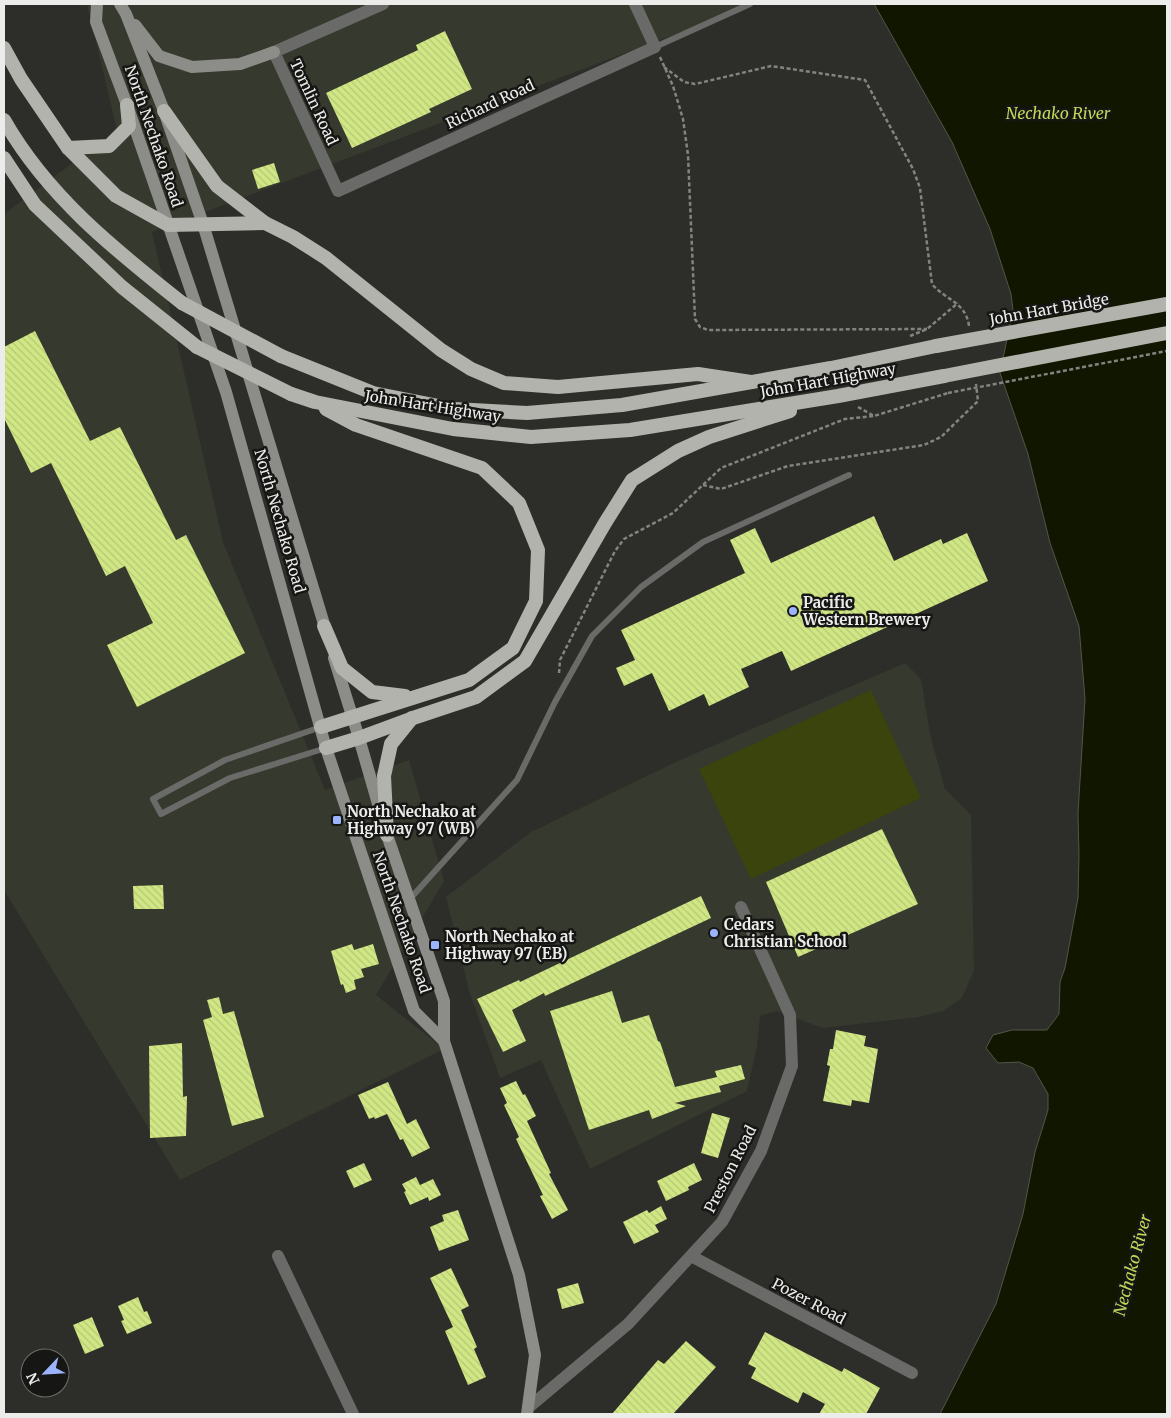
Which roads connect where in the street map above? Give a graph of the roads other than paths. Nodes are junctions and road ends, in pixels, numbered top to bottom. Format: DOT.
graph roads {
  1 [pos="97,4"];
  2 [pos="382,4"];
  3 [pos="635,4"];
  4 [pos="750,4"];
  5 [pos="123,9"];
  6 [pos="655,47"];
  7 [pos="4,48"];
  8 [pos="274,52"];
  9 [pos="127,105"];
  10 [pos="164,112"];
  11 [pos="4,120"];
  12 [pos="68,148"];
  13 [pos="4,158"];
  14 [pos="338,191"];
  15 [pos="265,223"];
  16 [pos="203,224"];
  17 [pos="168,225"];
  18 [pos="1167,304"];
  19 [pos="1167,333"];
  20 [pos="936,346"];
  21 [pos="751,382"];
  22 [pos="838,396"];
  23 [pos="315,402"];
  24 [pos="850,475"];
  25 [pos="324,626"];
  26 [pos="411,697"];
  27 [pos="352,717"];
  28 [pos="413,718"];
  29 [pos="321,727"];
  30 [pos="360,738"];
  31 [pos="326,748"];
  32 [pos="387,835"];
  33 [pos="409,900"];
  34 [pos="741,908"];
  35 [pos="444,1041"];
  36 [pos="278,1256"];
  37 [pos="691,1256"];
  38 [pos="912,1373"];
  39 [pos="528,1411"];
  40 [pos="353,1414"];
  1 -- 9 [label="main road, North Nechako Road"];
  2 -- 8 [label="street, Tomlin Road"];
  3 -- 6 [label="street"];
  4 -- 6 [label="lane"];
  5 -- 8 [label="main road"];
  5 -- 10 [label="main road, North Nechako Road"];
  6 -- 14 [label="street, Richard Road"];
  7 -- 12 [label="highway"];
  8 -- 14 [label="street, Tomlin Road"];
  9 -- 12 [label="highway"];
  9 -- 17 [label="main road, North Nechako Road"];
  10 -- 15 [label="highway"];
  10 -- 16 [label="main road, North Nechako Road"];
  11 -- 21 [label="highway, John Hart Highway, bridge"];
  12 -- 17 [label="highway"];
  13 -- 23 [label="highway, John Hart Highway, bridge"];
  15 -- 16 [label="highway"];
  15 -- 21 [label="highway"];
  16 -- 17 [label="highway"];
  16 -- 25 [label="main road, North Nechako Road"];
  17 -- 29 [label="main road, North Nechako Road"];
  18 -- 20 [label="highway, John Hart Bridge, bridge"];
  19 -- 22 [label="highway, John Hart Highway, bridge"];
  20 -- 21 [label="highway, John Hart Highway"];
  22 -- 23 [label="highway, John Hart Highway"];
  22 -- 28 [label="highway"];
  23 -- 26 [label="highway"];
  24 -- 33 [label="lane"];
  25 -- 26 [label="highway"];
  25 -- 27 [label="main road, North Nechako Road"];
  26 -- 27 [label="highway"];
  27 -- 29 [label="highway"];
  27 -- 30 [label="main road, North Nechako Road"];
  28 -- 30 [label="highway"];
  28 -- 32 [label="highway"];
  29 -- 31 [label="main road, North Nechako Road"];
  29 -- 31 [label="lane"];
  30 -- 31 [label="highway"];
  30 -- 32 [label="main road, North Nechako Road"];
  31 -- 35 [label="main road, North Nechako Road"];
  32 -- 33 [label="main road, North Nechako Road"];
  33 -- 35 [label="main road, North Nechako Road"];
  34 -- 37 [label="street, Preston Road"];
  35 -- 39 [label="main road, North Nechako Road"];
  36 -- 40 [label="street"];
  37 -- 38 [label="street, Pozer Road"];
  37 -- 39 [label="street, Preston Road"];
}
